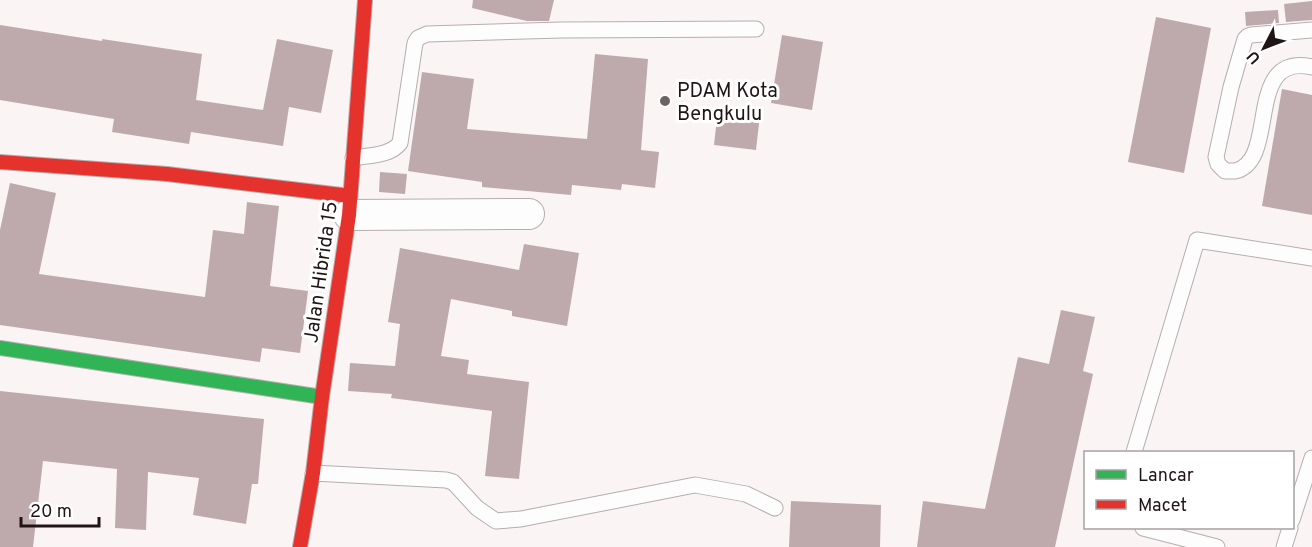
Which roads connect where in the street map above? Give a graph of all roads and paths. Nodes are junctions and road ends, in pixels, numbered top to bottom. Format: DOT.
graph roads {
  1 [pos="365,0"];
  2 [pos="756,29"];
  3 [pos="1312,30"];
  4 [pos="1312,67"];
  5 [pos="353,158"];
  6 [pos="0,162"];
  7 [pos="350,206"];
  8 [pos="529,214"];
  9 [pos="1312,258"];
  10 [pos="0,348"];
  11 [pos="322,397"];
  12 [pos="1135,451"];
  13 [pos="1312,458"];
  14 [pos="313,473"];
  15 [pos="775,508"];
  16 [pos="1294,517"];
  17 [pos="1147,529"];
  18 [pos="1290,529"];
  19 [pos="300,547"];
  20 [pos="1217,547"];
  21 [pos="1284,547"];
  1 -- 5 [label="street, Jalan Hibrida 15"];
  2 -- 5 [label="lane"];
  3 -- 4 [label="lane"];
  5 -- 7 [label="street, Jalan Hibrida 15"];
  6 -- 7 [label="street"];
  7 -- 8 [label="street"];
  7 -- 11 [label="street, Jalan Hibrida 15"];
  9 -- 12 [label="lane"];
  10 -- 11 [label="street"];
  11 -- 14 [label="street, Jalan Hibrida 15"];
  13 -- 16 [label="lane"];
  14 -- 15 [label="lane"];
  14 -- 19 [label="street, Jalan Hibrida 15"];
  17 -- 20 [label="lane"];
  18 -- 21 [label="lane"];
}
